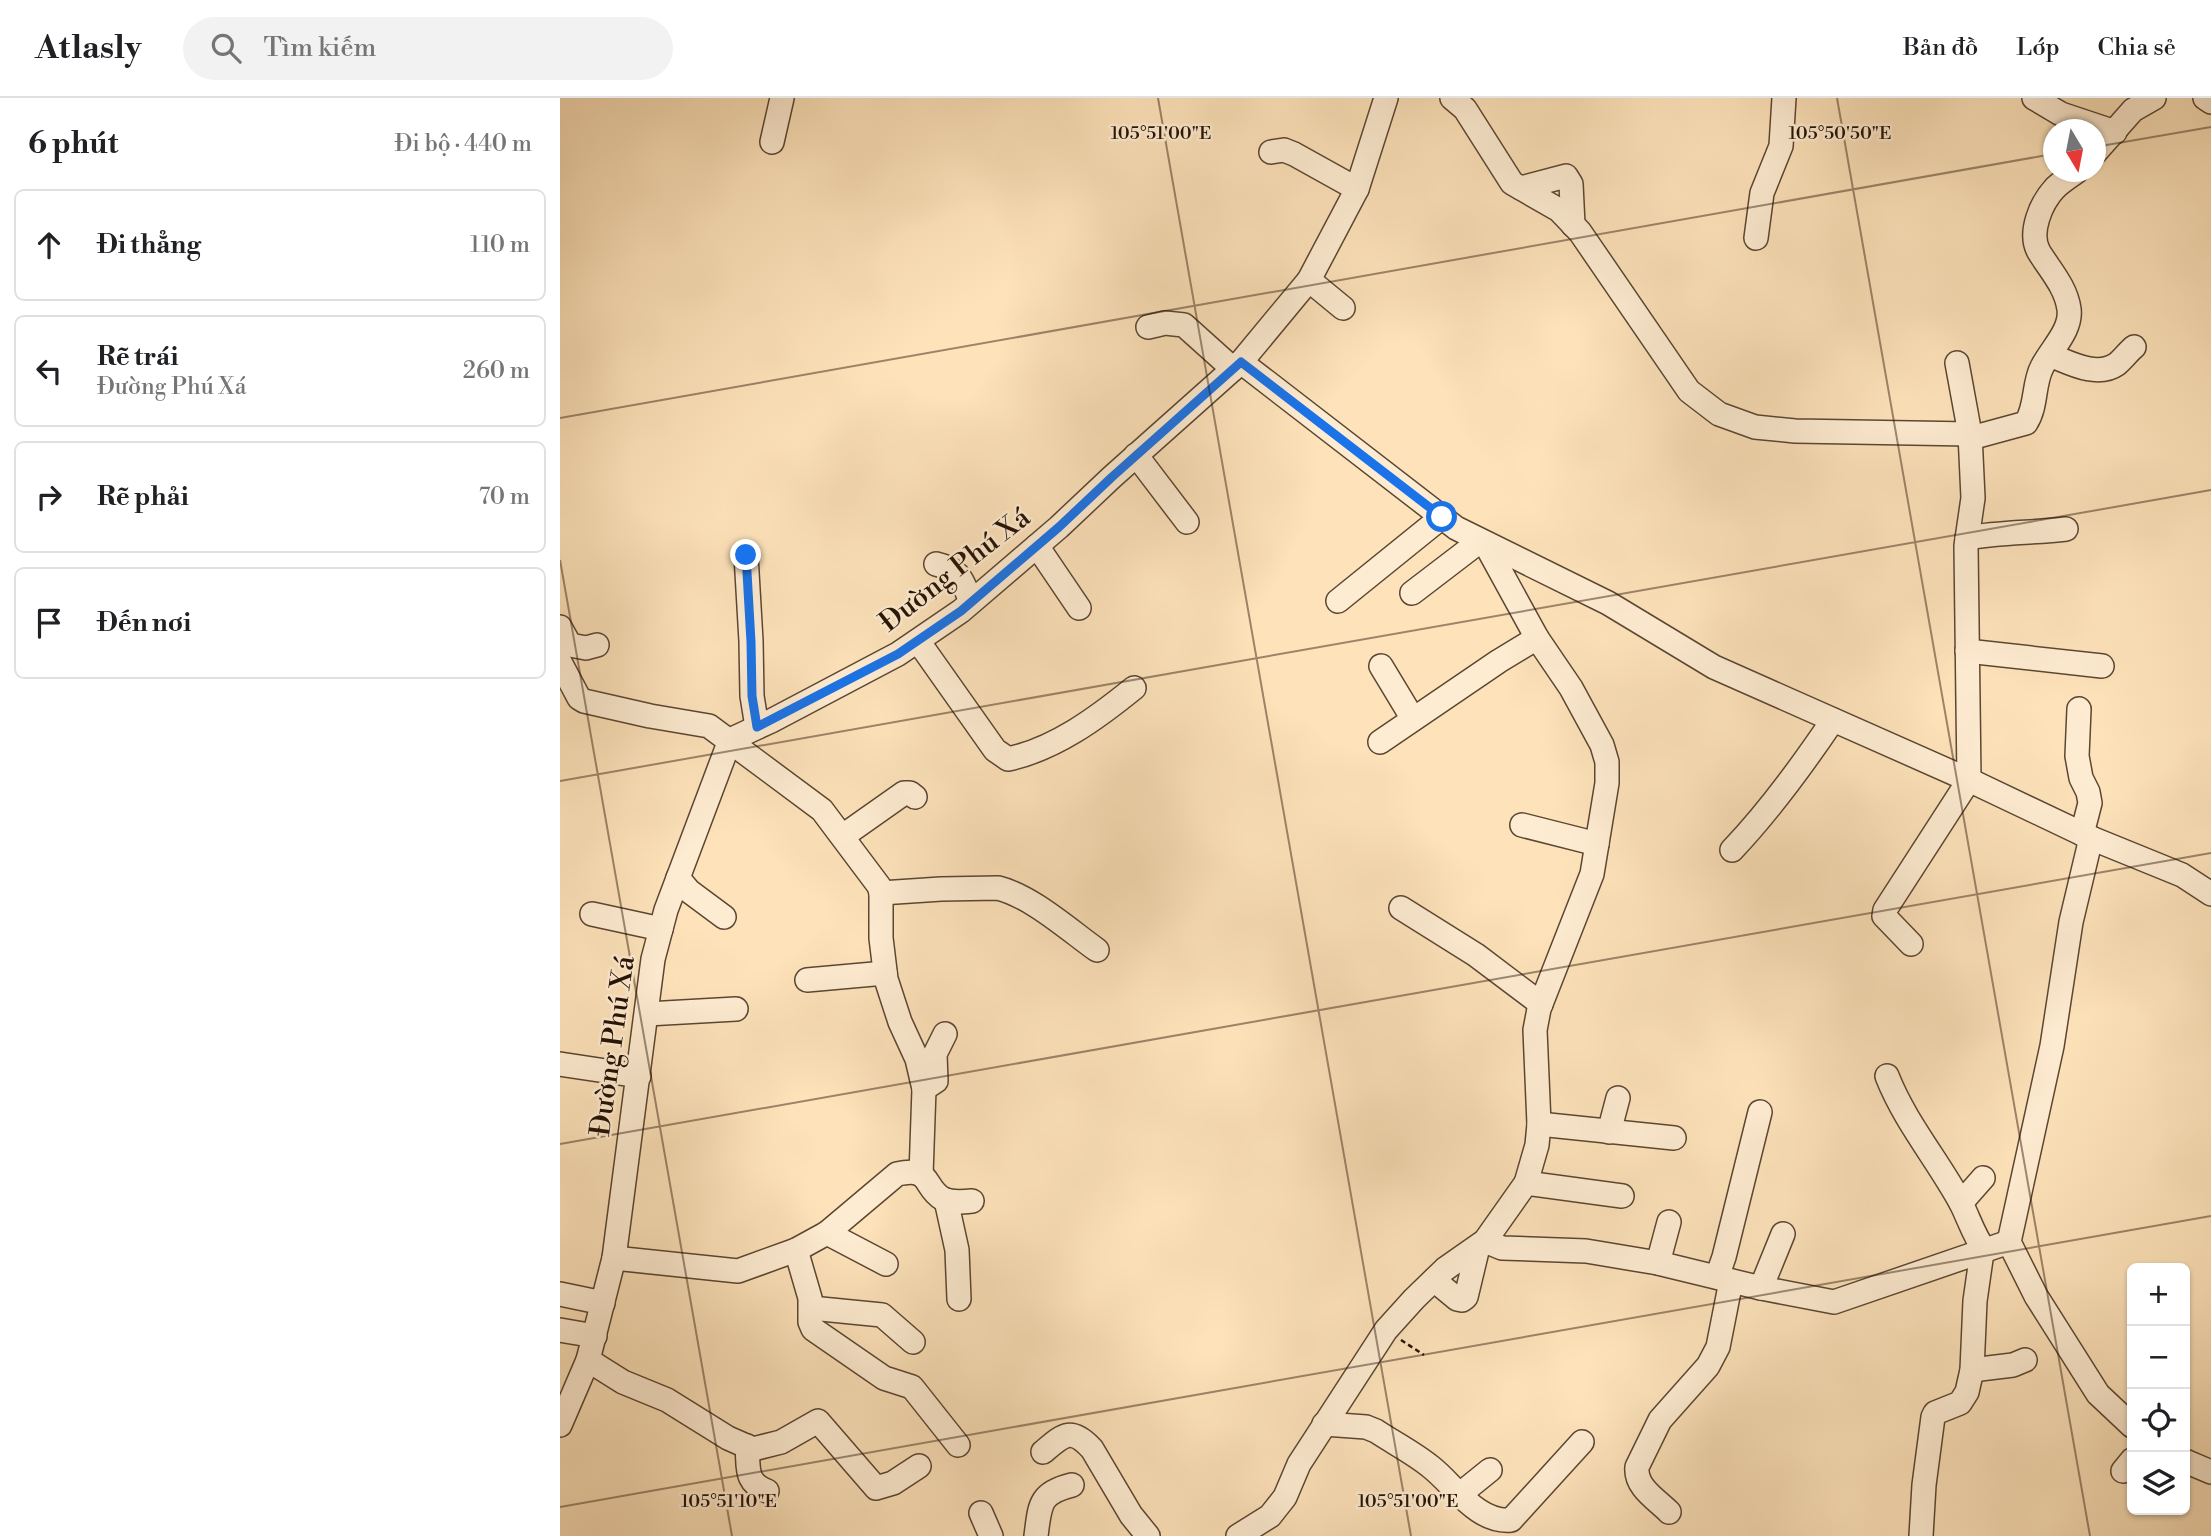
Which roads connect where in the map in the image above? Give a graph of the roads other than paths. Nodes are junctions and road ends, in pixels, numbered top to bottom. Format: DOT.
graph roads {
  1 [pos="782,98"];
  2 [pos="1386,98"];
  3 [pos="1452,98"];
  4 [pos="1784,98"];
  5 [pos="2034,98"];
  6 [pos="2154,98"];
  7 [pos="2205,98"];
  8 [pos="2211,102"];
  9 [pos="2115,132"];
  10 [pos="2106,141"];
  11 [pos="772,142"];
  12 [pos="1271,152"];
  13 [pos="2063,182"];
  14 [pos="1521,188"];
  15 [pos="1357,189"];
  16 [pos="1573,225"];
  17 [pos="1756,238"];
  18 [pos="1309,280"];
  19 [pos="1343,308"];
  20 [pos="1148,327"];
  21 [pos="2133,346"];
  22 [pos="2050,355"];
  23 [pos="1957,363"];
  24 [pos="1237,366"];
  25 [pos="1971,436"];
  26 [pos="1136,455"];
  27 [pos="1442,517"];
  28 [pos="1187,522"];
  29 [pos="2066,529"];
  30 [pos="1967,538"];
  31 [pos="1483,543"];
  32 [pos="1037,546"];
  33 [pos="746,555"];
  34 [pos="936,564"];
  35 [pos="1412,593"];
  36 [pos="1338,601"];
  37 [pos="971,602"];
  38 [pos="1079,608"];
  39 [pos="560,627"];
  40 [pos="1538,638"];
  41 [pos="918,641"];
  42 [pos="597,645"];
  43 [pos="1967,651"];
  44 [pos="560,662"];
  45 [pos="1381,666"];
  46 [pos="2102,666"];
  47 [pos="1134,688"];
  48 [pos="2078,709"];
  49 [pos="1413,719"];
  50 [pos="1833,720"];
  51 [pos="757,727"];
  52 [pos="730,740"];
  53 [pos="1380,742"];
  54 [pos="1969,780"];
  55 [pos="915,797"];
  56 [pos="1522,825"];
  57 [pos="843,836"];
  58 [pos="2086,836"];
  59 [pos="1597,844"];
  60 [pos="1732,850"];
  61 [pos="678,878"];
  62 [pos="881,893"];
  63 [pos="2211,894"];
  64 [pos="1401,908"];
  65 [pos="592,914"];
  66 [pos="724,917"];
  67 [pos="661,929"];
  68 [pos="1911,944"];
  69 [pos="1097,950"];
  70 [pos="885,973"];
  71 [pos="807,980"];
  72 [pos="1541,1004"];
  73 [pos="736,1009"];
  74 [pos="647,1014"];
  75 [pos="945,1034"];
  76 [pos="560,1064"];
  77 [pos="639,1076"];
  78 [pos="1887,1076"];
  79 [pos="924,1089"];
  80 [pos="1618,1098"];
  81 [pos="1760,1112"];
  82 [pos="1539,1124"];
  83 [pos="1609,1132"];
  84 [pos="1674,1138"];
  85 [pos="921,1175"];
  86 [pos="1983,1178"];
  87 [pos="1527,1183"];
  88 [pos="1622,1196"];
  89 [pos="946,1200"];
  90 [pos="972,1201"];
  91 [pos="1961,1203"];
  92 [pos="1668,1222"];
  93 [pos="827,1233"];
  94 [pos="1783,1234"];
  95 [pos="2009,1242"];
  96 [pos="1481,1244"];
  97 [pos="796,1250"];
  98 [pos="1984,1252"];
  99 [pos="614,1258"];
  100 [pos="1658,1263"];
  101 [pos="886,1264"];
  102 [pos="1724,1279"];
  103 [pos="1434,1280"];
  104 [pos="1761,1288"];
  105 [pos="560,1294"];
  106 [pos="959,1298"];
  107 [pos="603,1303"];
  108 [pos="811,1308"];
  109 [pos="560,1330"];
  110 [pos="595,1336"];
  111 [pos="913,1342"];
  112 [pos="587,1360"];
  113 [pos="2025,1360"];
  114 [pos="1972,1370"];
  115 [pos="2127,1421"];
  116 [pos="1324,1424"];
  117 [pos="560,1425"];
  118 [pos="1582,1442"];
  119 [pos="958,1445"];
  120 [pos="747,1446"];
  121 [pos="1043,1451"];
  122 [pos="2190,1463"];
  123 [pos="919,1466"];
  124 [pos="1490,1470"];
  125 [pos="2211,1472"];
  126 [pos="1072,1485"];
  127 [pos="766,1491"];
  128 [pos="1459,1495"];
  129 [pos="1669,1511"];
  130 [pos="981,1513"];
  131 [pos="1254,1532"];
  132 [pos="991,1536"];
  133 [pos="1036,1536"];
  134 [pos="1148,1536"];
  135 [pos="1921,1536"];
  1 -- 11 [label="street"];
  2 -- 15 [label="street, Đường Phú Xá"];
  3 -- 14 [label="street"];
  4 -- 17 [label="street"];
  5 -- 9 [label="street"];
  6 -- 9 [label="street"];
  7 -- 8 [label="street"];
  9 -- 10 [label="street"];
  12 -- 15 [label="street"];
  13 -- 22 [label="street"];
  14 -- 16 [label="street"];
  14 -- 16 [label="street"];
  15 -- 18 [label="street, Đường Phú Xá"];
  16 -- 25 [label="street"];
  18 -- 19 [label="street"];
  18 -- 24 [label="street, Đường Phú Xá"];
  20 -- 24 [label="street"];
  21 -- 22 [label="street"];
  22 -- 25 [label="street"];
  23 -- 25 [label="street"];
  24 -- 26 [label="street, Đường Phú Xá"];
  24 -- 27 [label="street"];
  25 -- 30 [label="street"];
  26 -- 28 [label="street"];
  26 -- 32 [label="street, Đường Phú Xá"];
  27 -- 31 [label="street"];
  27 -- 36 [label="street"];
  29 -- 30 [label="street"];
  30 -- 43 [label="street"];
  31 -- 35 [label="street"];
  31 -- 40 [label="street"];
  31 -- 50 [label="street"];
  32 -- 37 [label="street, Đường Phú Xá"];
  32 -- 38 [label="street"];
  33 -- 51 [label="street"];
  34 -- 37 [label="street"];
  37 -- 41 [label="street, Đường Phú Xá"];
  39 -- 42 [label="street"];
  40 -- 49 [label="street"];
  40 -- 59 [label="street"];
  41 -- 47 [label="street"];
  41 -- 51 [label="street, Đường Phú Xá"];
  43 -- 46 [label="street"];
  43 -- 54 [label="street"];
  44 -- 52 [label="street"];
  45 -- 49 [label="street"];
  48 -- 58 [label="street"];
  49 -- 53 [label="street"];
  50 -- 54 [label="street"];
  50 -- 60 [label="street"];
  51 -- 52 [label="street, Đường Phú Xá"];
  52 -- 57 [label="street"];
  52 -- 61 [label="street, Đường Phú Xá"];
  54 -- 58 [label="street"];
  54 -- 68 [label="street"];
  55 -- 57 [label="street"];
  56 -- 59 [label="street"];
  57 -- 62 [label="street"];
  58 -- 63 [label="street"];
  58 -- 95 [label="street"];
  59 -- 72 [label="street"];
  61 -- 66 [label="street"];
  61 -- 67 [label="street, Đường Phú Xá"];
  62 -- 69 [label="street"];
  62 -- 70 [label="street"];
  64 -- 72 [label="street"];
  65 -- 67 [label="street"];
  67 -- 74 [label="street, Đường Phú Xá"];
  70 -- 71 [label="street"];
  70 -- 79 [label="street"];
  72 -- 82 [label="street"];
  73 -- 74 [label="street"];
  74 -- 77 [label="street, Đường Phú Xá"];
  75 -- 79 [label="street"];
  76 -- 77 [label="street"];
  77 -- 99 [label="street, Đường Phú Xá"];
  78 -- 91 [label="street"];
  79 -- 85 [label="street"];
  80 -- 83 [label="street"];
  81 -- 102 [label="street"];
  82 -- 83 [label="street"];
  82 -- 87 [label="street"];
  83 -- 84 [label="street"];
  85 -- 89 [label="street"];
  85 -- 93 [label="street"];
  86 -- 91 [label="street"];
  87 -- 88 [label="street"];
  87 -- 96 [label="street"];
  89 -- 90 [label="street"];
  89 -- 106 [label="street"];
  91 -- 98 [label="street"];
  92 -- 100 [label="street"];
  93 -- 97 [label="street"];
  93 -- 101 [label="street"];
  94 -- 104 [label="street"];
  95 -- 98 [label="street"];
  95 -- 115 [label="street"];
  96 -- 100 [label="street"];
  96 -- 103 [label="street"];
  96 -- 103 [label="street"];
  97 -- 99 [label="street"];
  97 -- 108 [label="street"];
  98 -- 104 [label="street"];
  98 -- 114 [label="street"];
  99 -- 107 [label="street, Đường Phú Xá"];
  100 -- 102 [label="street"];
  102 -- 104 [label="street"];
  102 -- 129 [label="street"];
  103 -- 116 [label="street"];
  105 -- 107 [label="street"];
  107 -- 110 [label="street, Đường Phú Xá"];
  108 -- 111 [label="street"];
  108 -- 119 [label="street"];
  109 -- 110 [label="street"];
  110 -- 112 [label="street, Đường Phú Xá"];
  112 -- 117 [label="street, Đường Phú Xá"];
  112 -- 120 [label="street"];
  113 -- 114 [label="street"];
  114 -- 135 [label="street"];
  116 -- 128 [label="street"];
  116 -- 131 [label="street"];
  118 -- 128 [label="street"];
  120 -- 123 [label="street"];
  120 -- 127 [label="street"];
  121 -- 134 [label="street"];
  122 -- 125 [label="street"];
  124 -- 128 [label="street"];
  126 -- 133 [label="street"];
  130 -- 132 [label="street"];
}
